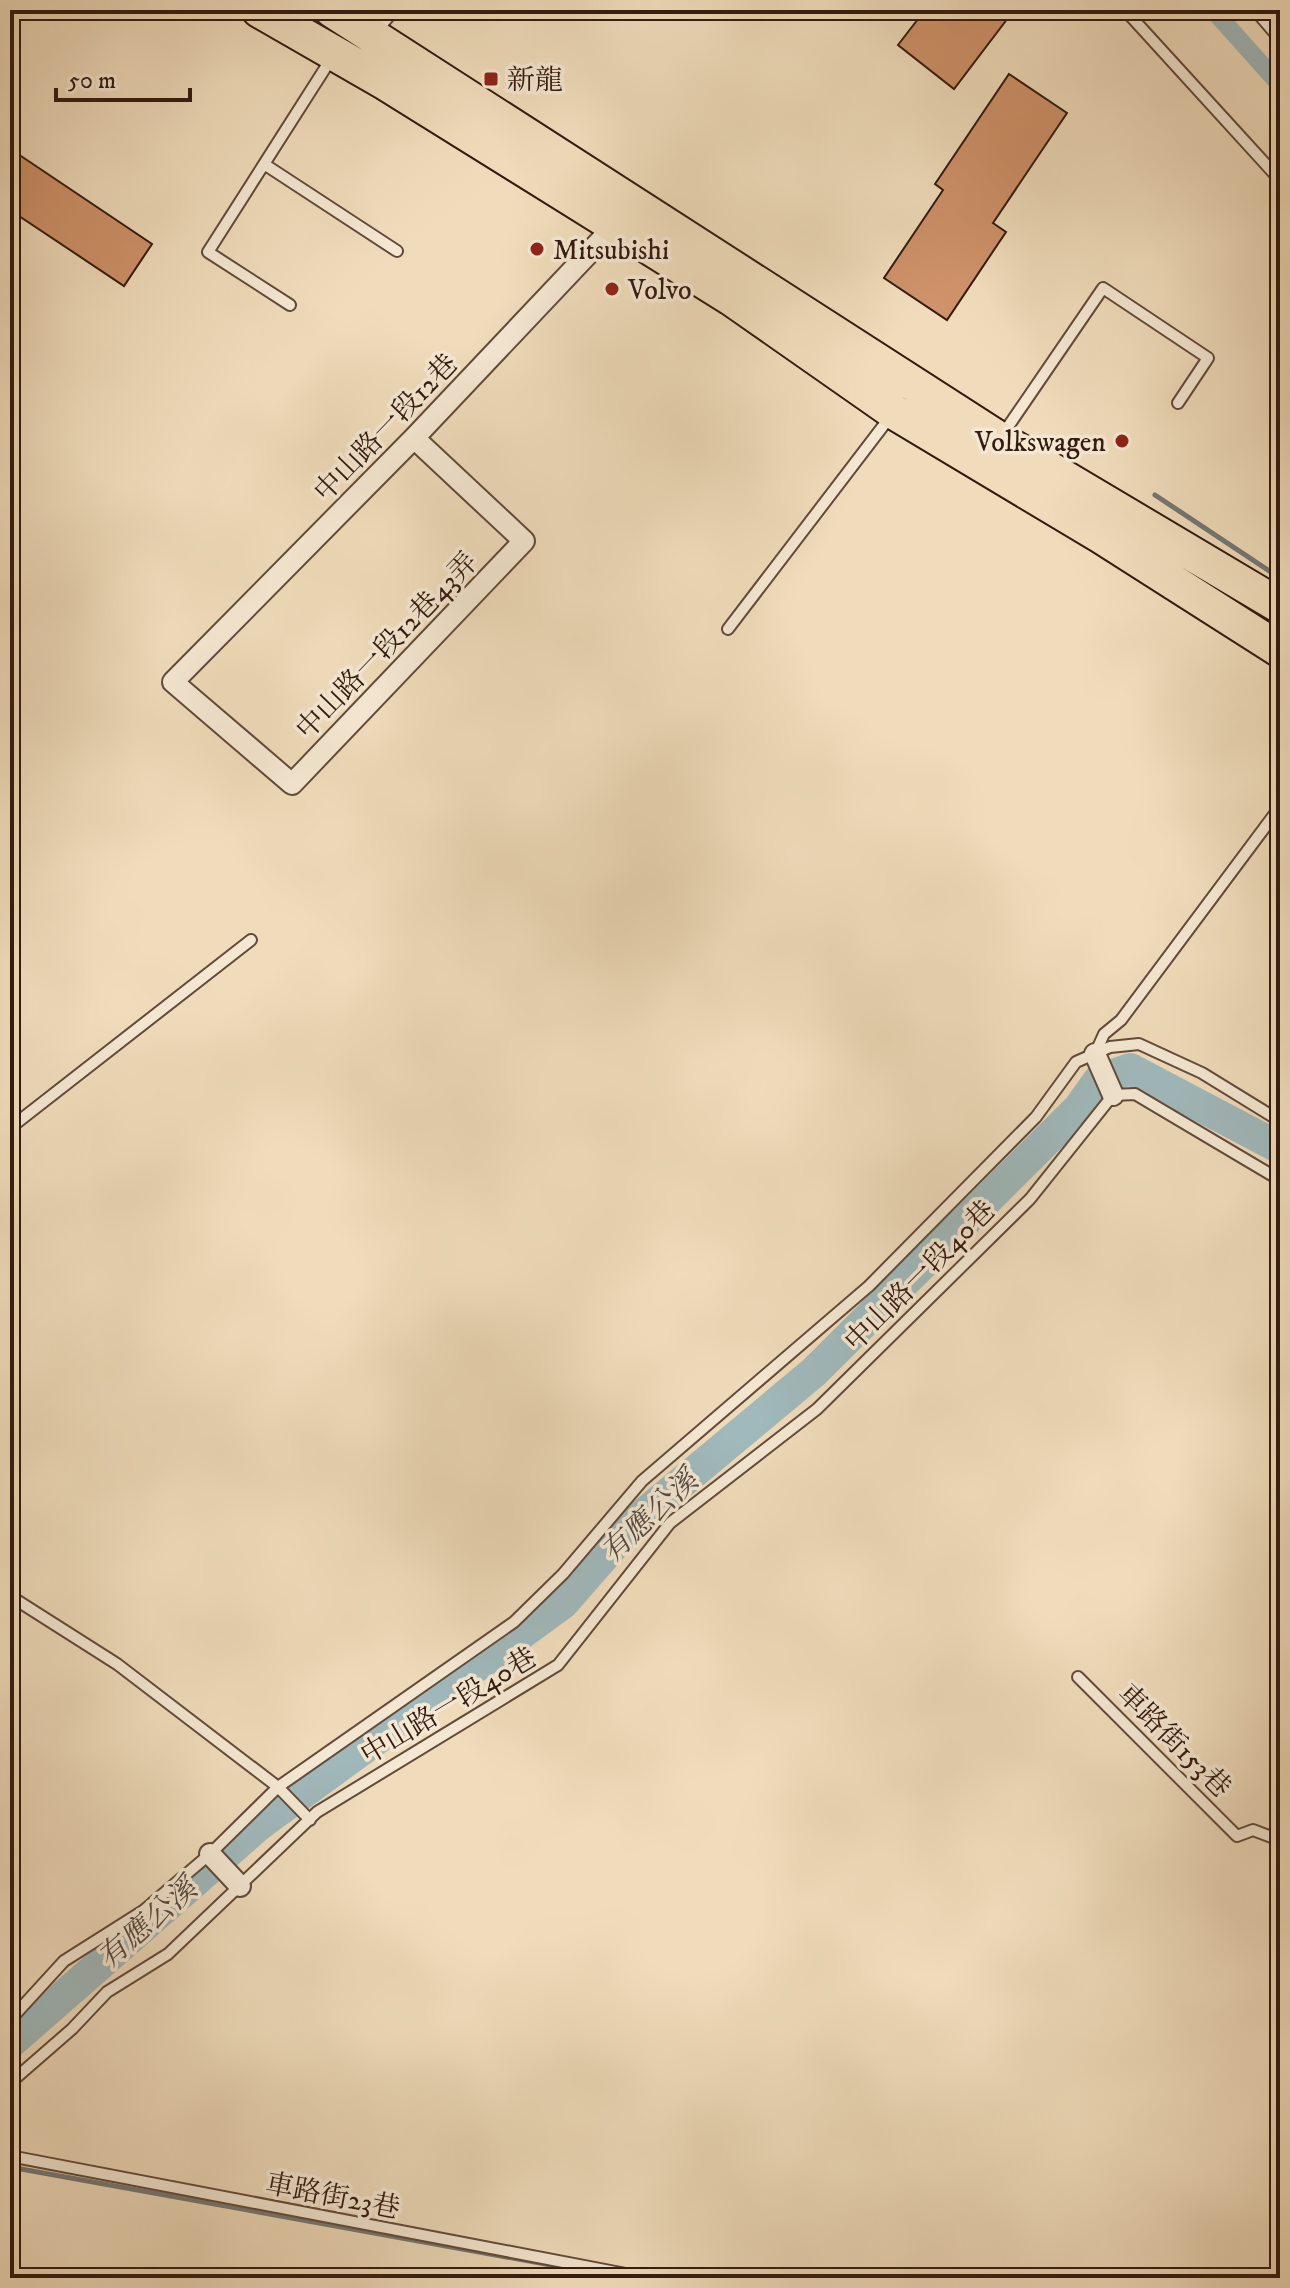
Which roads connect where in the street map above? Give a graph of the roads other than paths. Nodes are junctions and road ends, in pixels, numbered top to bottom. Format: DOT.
graph roads {
  1 [pos="259,10"];
  2 [pos="332,10"];
  3 [pos="394,10"];
  4 [pos="1125,10"];
  5 [pos="1255,10"];
  6 [pos="372,36"];
  7 [pos="1280,39"];
  8 [pos="335,54"];
  9 [pos="264,164"];
  10 [pos="1280,180"];
  11 [pos="624,217"];
  12 [pos="397,251"];
  13 [pos="290,305"];
  14 [pos="1178,403"];
  15 [pos="894,412"];
  16 [pos="414,438"];
  17 [pos="999,439"];
  18 [pos="1110,522"];
  19 [pos="1280,606"];
  20 [pos="728,629"];
  21 [pos="1280,650"];
  22 [pos="173,682"];
  23 [pos="1280,807"];
  24 [pos="251,940"];
  25 [pos="1095,1054"];
  26 [pos="1113,1095"];
  27 [pos="1280,1121"];
  28 [pos="10,1128"];
  29 [pos="1280,1180"];
  30 [pos="10,1596"];
  31 [pos="1078,1677"];
  32 [pos="278,1787"];
  33 [pos="310,1820"];
  34 [pos="1280,1845"];
  35 [pos="210,1854"];
  36 [pos="240,1886"];
  37 [pos="10,2020"];
  38 [pos="10,2083"];
  39 [pos="10,2156"];
  40 [pos="647,2278"];
  1 -- 8 [label="main road"];
  2 -- 6 [label="main road"];
  3 -- 6 [label="lane"];
  4 -- 10 [label="lane"];
  5 -- 7 [label="lane"];
  6 -- 11 [label="main road"];
  8 -- 9 [label="lane"];
  8 -- 11 [label="main road"];
  9 -- 12 [label="lane"];
  9 -- 13 [label="lane"];
  11 -- 15 [label="main road"];
  11 -- 16 [label="street, 中山路一段12巷"];
  11 -- 17 [label="main road"];
  14 -- 17 [label="lane"];
  15 -- 18 [label="main road"];
  15 -- 20 [label="lane"];
  16 -- 22 [label="street, 中山路一段12巷"];
  16 -- 22 [label="street, 中山路一段12巷43弄"];
  17 -- 18 [label="main road"];
  18 -- 19 [label="main road"];
  18 -- 21 [label="main road"];
  23 -- 25 [label="lane, 中山路一段40巷"];
  24 -- 28 [label="lane"];
  25 -- 26 [label="street"];
  25 -- 27 [label="lane"];
  25 -- 32 [label="lane, 中山路一段40巷"];
  26 -- 29 [label="lane"];
  26 -- 33 [label="lane, 中山路一段40巷"];
  30 -- 32 [label="lane"];
  31 -- 34 [label="lane, 車路街153巷"];
  32 -- 33 [label="lane"];
  32 -- 35 [label="lane, 中山路一段40巷"];
  33 -- 36 [label="lane, 中山路一段40巷"];
  35 -- 36 [label="street"];
  35 -- 37 [label="lane, 中山路一段40巷"];
  36 -- 38 [label="lane, 中山路一段40巷"];
  39 -- 40 [label="lane, 車路街23巷"];
}
